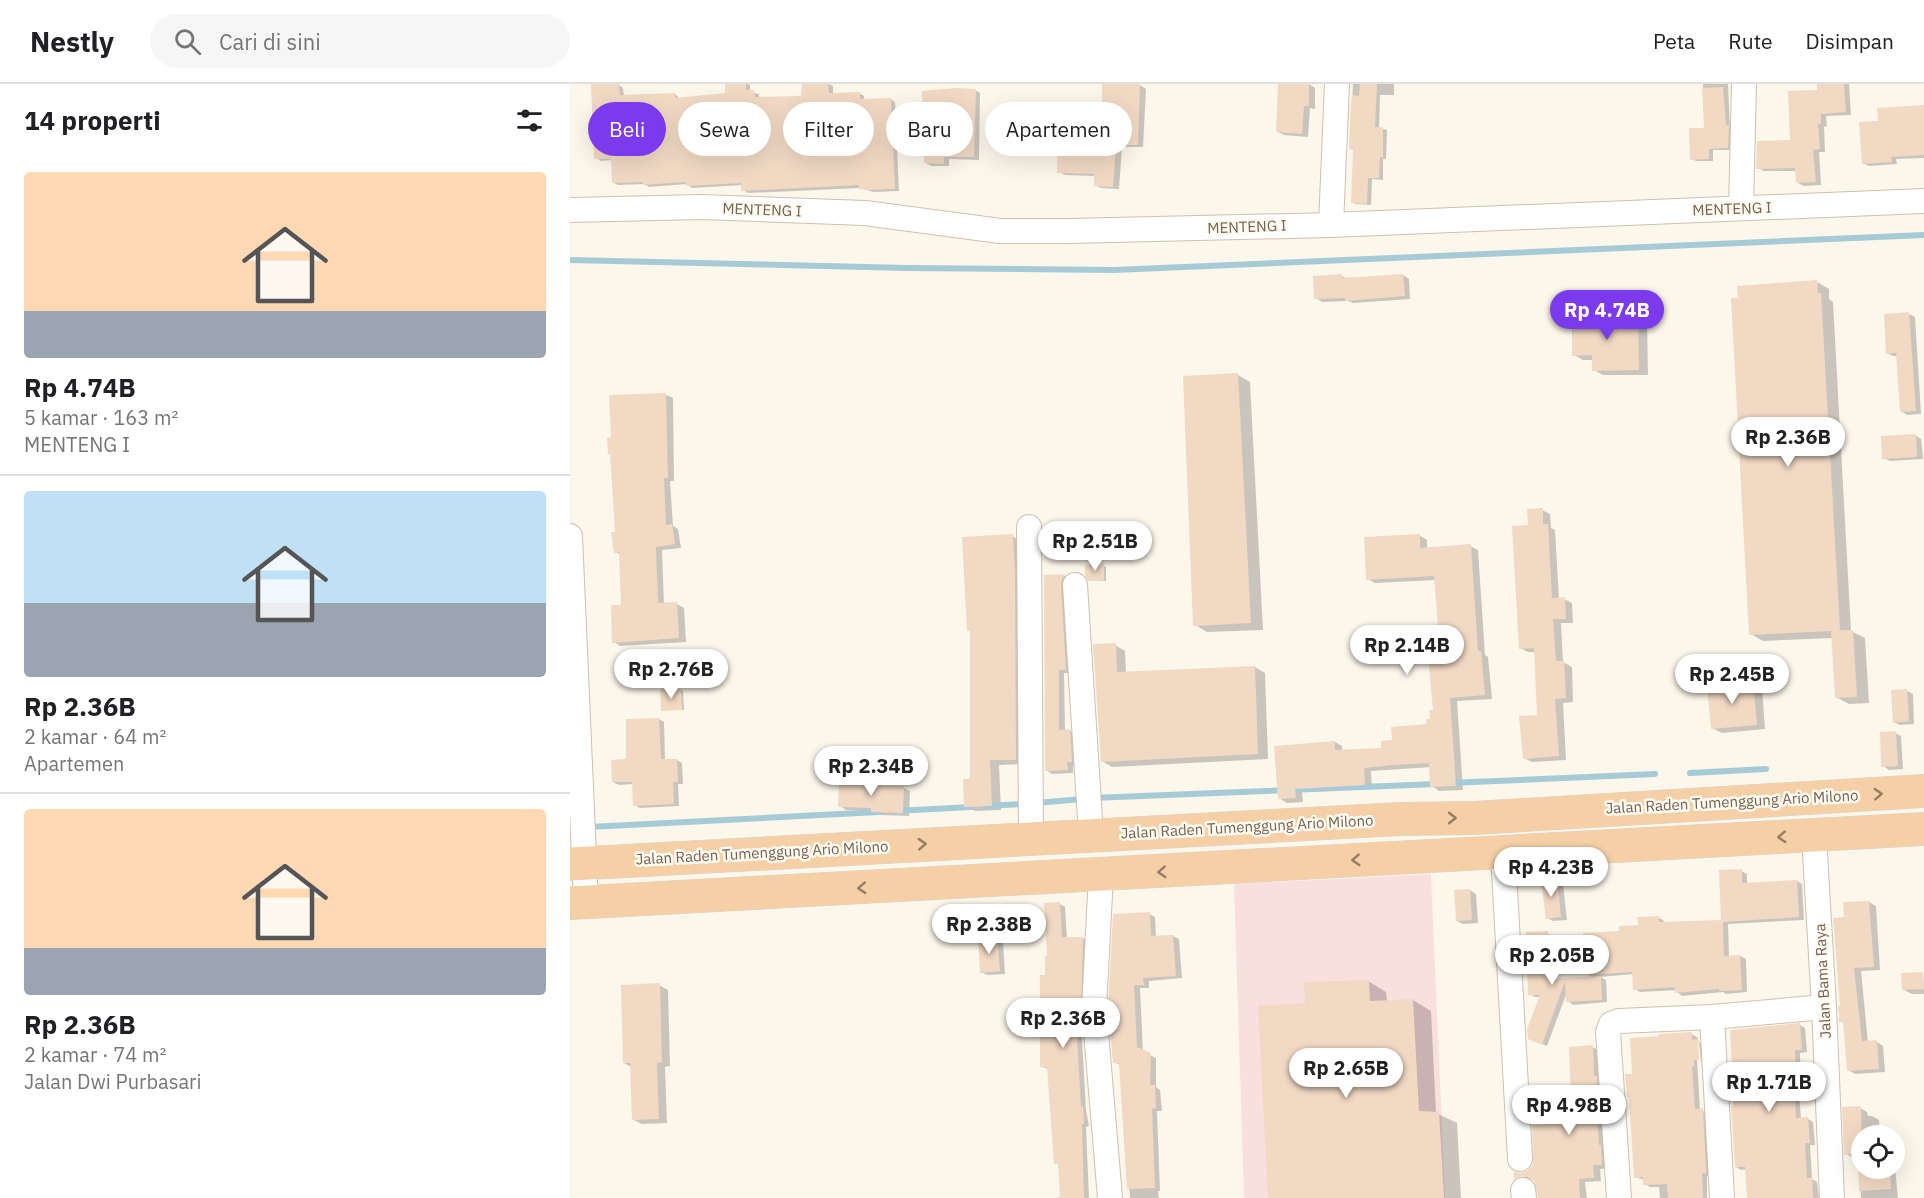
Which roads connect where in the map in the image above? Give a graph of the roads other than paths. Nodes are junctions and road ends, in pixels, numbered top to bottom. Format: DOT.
graph roads {
  1 [pos="1337,84"];
  2 [pos="1744,84"];
  3 [pos="1924,201"];
  4 [pos="1741,208"];
  5 [pos="570,210"];
  6 [pos="1331,225"];
  7 [pos="1029,527"];
  8 [pos="570,536"];
  9 [pos="1076,585"];
  10 [pos="1924,791"];
  11 [pos="1401,819"];
  12 [pos="1924,829"];
  13 [pos="1091,835"];
  14 [pos="1814,836"];
  15 [pos="1031,838"];
  16 [pos="579,846"];
  17 [pos="1503,853"];
  18 [pos="1403,857"];
  19 [pos="1101,875"];
  20 [pos="578,902"];
  21 [pos="1824,1007"];
  22 [pos="1712,1017"];
  23 [pos="1520,1159"];
  24 [pos="1110,1198"];
  25 [pos="1620,1198"];
  26 [pos="1722,1198"];
  27 [pos="1832,1198"];
  1 -- 6 [label="street"];
  2 -- 4 [label="street"];
  3 -- 4 [label="street, MENTENG I"];
  4 -- 6 [label="street, MENTENG I"];
  5 -- 6 [label="street, MENTENG I"];
  7 -- 15 [label="street"];
  8 -- 16 [label="street"];
  9 -- 13 [label="street"];
  11 -- 10 [label="highway, Jalan Raden Tumenggung Ario Milono, one-way"];
  11 -- 13 [label="highway, Jalan Raden Tumenggung Ario Milono"];
  11 -- 18 [label="highway"];
  12 -- 14 [label="highway"];
  13 -- 15 [label="highway, Jalan Raden Tumenggung Ario Milono"];
  14 -- 17 [label="highway, one-way"];
  14 -- 21 [label="street, Jalan Bama Raya"];
  16 -- 15 [label="highway, Jalan Raden Tumenggung Ario Milono, one-way"];
  16 -- 20 [label="street"];
  17 -- 18 [label="highway"];
  17 -- 23 [label="street"];
  18 -- 19 [label="highway, one-way"];
  19 -- 20 [label="highway, one-way"];
  19 -- 24 [label="street"];
  21 -- 22 [label="street"];
  21 -- 27 [label="street, Jalan Bama Raya"];
  22 -- 25 [label="street"];
  22 -- 26 [label="street"];
}
